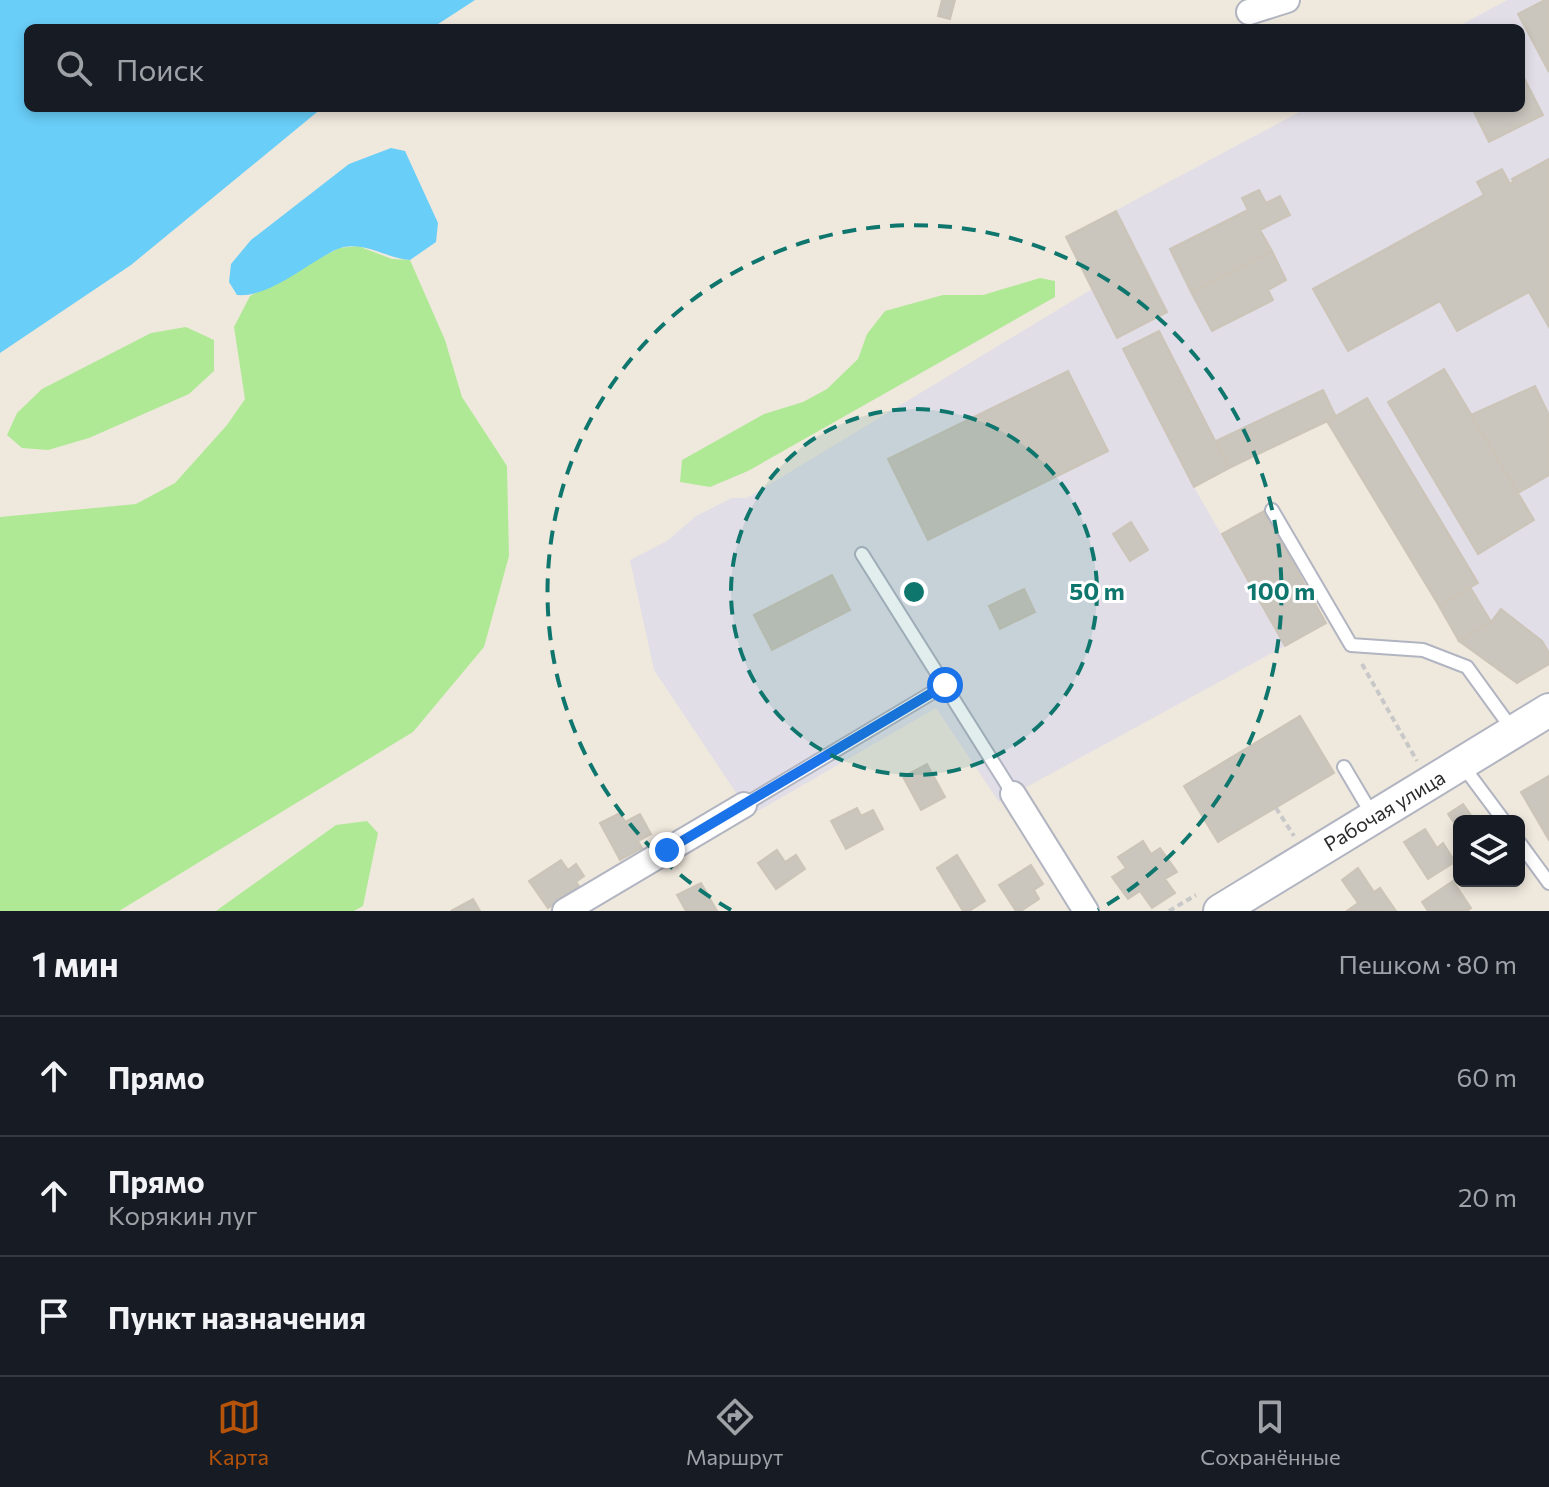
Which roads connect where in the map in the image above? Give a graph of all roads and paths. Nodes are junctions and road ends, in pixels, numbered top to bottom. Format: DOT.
graph roads {
  1 [pos="1287,0"];
  2 [pos="1249,12"];
  3 [pos="1272,510"];
  4 [pos="862,554"];
  5 [pos="1351,645"];
  6 [pos="945,685"];
  7 [pos="1549,710"];
  8 [pos="1514,732"];
  9 [pos="1419,763"];
  10 [pos="1461,764"];
  11 [pos="1344,767"];
  12 [pos="1013,794"];
  13 [pos="744,805"];
  14 [pos="1276,808"];
  15 [pos="1499,815"];
  16 [pos="1374,817"];
  17 [pos="1294,837"];
  18 [pos="1525,850"];
  19 [pos="1549,883"];
  20 [pos="565,911"];
  21 [pos="1086,911"];
  22 [pos="1220,911"];
  1 -- 2 [label="street"];
  3 -- 5 [label="lane"];
  4 -- 6 [label="lane"];
  5 -- 8 [label="lane"];
  5 -- 9 [label="path"];
  6 -- 12 [label="lane"];
  6 -- 13 [label="lane"];
  7 -- 8 [label="main road, Рабочая улица"];
  8 -- 10 [label="main road, Рабочая улица"];
  10 -- 15 [label="lane"];
  10 -- 16 [label="main road, Рабочая улица"];
  11 -- 16 [label="lane"];
  12 -- 21 [label="street"];
  13 -- 20 [label="street"];
  14 -- 17 [label="path"];
  16 -- 22 [label="main road, Рабочая улица"];
  18 -- 19 [label="lane"];
}
